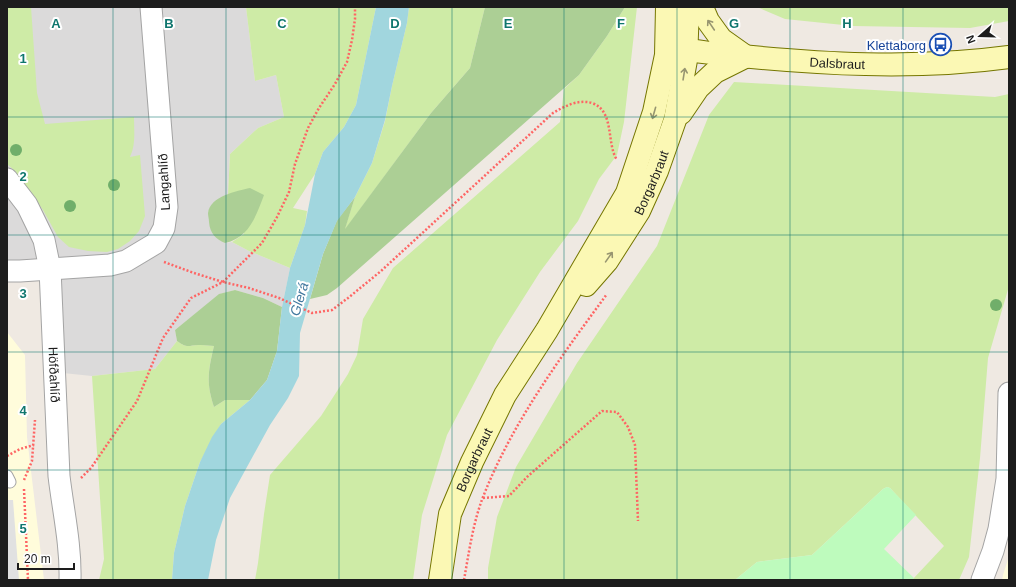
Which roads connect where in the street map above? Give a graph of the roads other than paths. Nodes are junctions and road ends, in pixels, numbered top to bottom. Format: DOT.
graph roads {
  1 [pos="151,7"];
  2 [pos="667,7"];
  3 [pos="688,7"];
  4 [pos="702,7"];
  5 [pos="676,48"];
  6 [pos="746,56"];
  7 [pos="1009,57"];
  8 [pos="675,120"];
  9 [pos="7,179"];
  10 [pos="50,269"];
  11 [pos="7,270"];
  12 [pos="547,330"];
  13 [pos="1009,393"];
  14 [pos="70,580"];
  15 [pos="440,580"];
  16 [pos="982,580"];
  1 -- 10 [label="street, Langahlíð"];
  2 -- 5 [label="street, Borgarbraut"];
  3 -- 5 [label="street, Borgarbraut"];
  6 -- 4 [label="street, one-way"];
  5 -- 6 [label="street, Dalsbraut"];
  8 -- 5 [label="street, Borgarbraut, one-way"];
  5 -- 12 [label="street, Borgarbraut, one-way"];
  6 -- 7 [label="street, Dalsbraut"];
  6 -- 8 [label="street"];
  12 -- 8 [label="street, Borgarbraut, one-way"];
  9 -- 10 [label="street, Höfðahlíð"];
  10 -- 11 [label="street, Langahlíð"];
  10 -- 14 [label="street, Höfðahlíð"];
  12 -- 15 [label="street, Borgarbraut"];
  13 -- 16 [label="street"];
}
